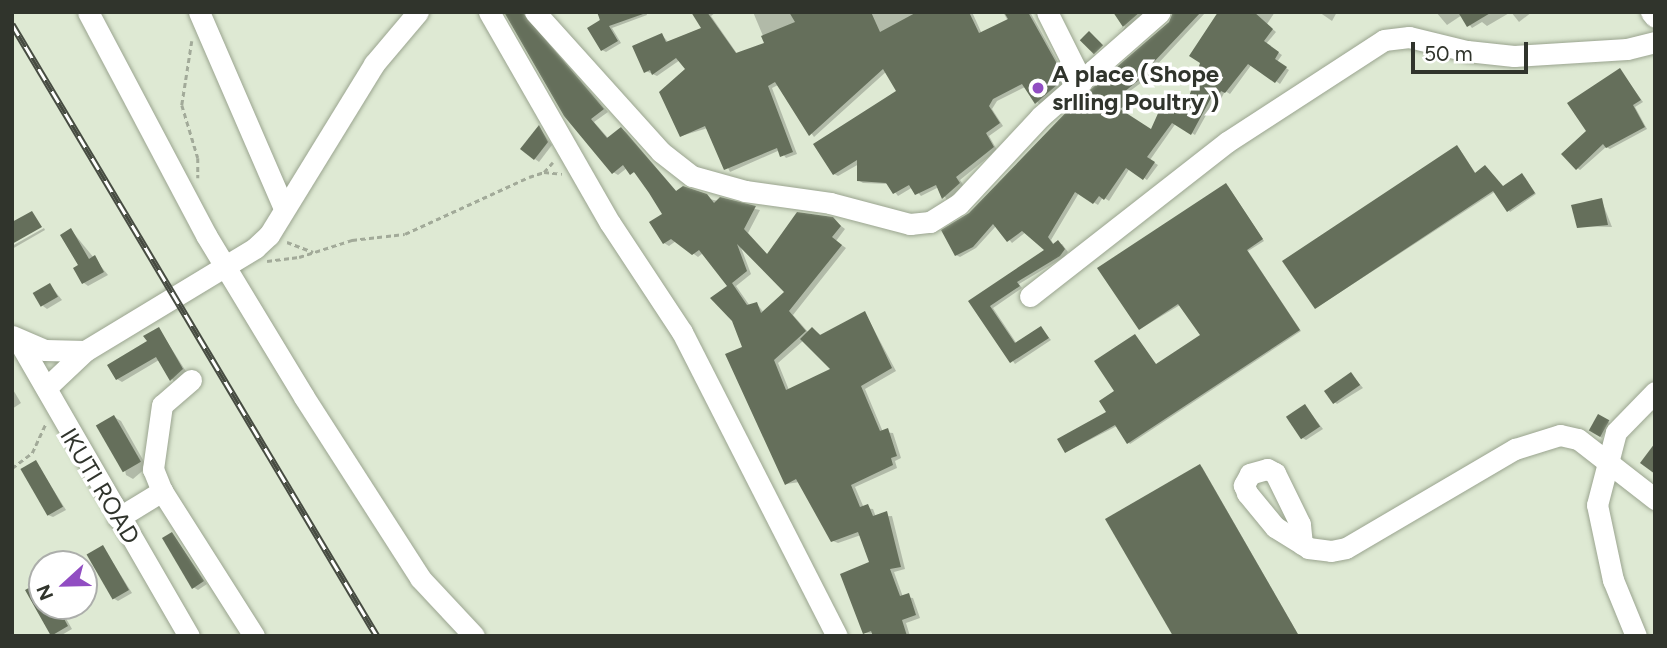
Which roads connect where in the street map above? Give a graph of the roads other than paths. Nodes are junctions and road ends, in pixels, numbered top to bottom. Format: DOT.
graph roads {
  1 [pos="88,12"];
  2 [pos="418,12"];
  3 [pos="489,12"];
  4 [pos="535,12"];
  5 [pos="1047,12"];
  6 [pos="1160,12"];
  7 [pos="1651,12"];
  8 [pos="201,17"];
  9 [pos="1655,17"];
  10 [pos="1655,42"];
  11 [pos="1082,82"];
  12 [pos="284,208"];
  13 [pos="225,269"];
  14 [pos="1030,296"];
  15 [pos="15,338"];
  16 [pos="85,351"];
  17 [pos="191,380"];
  18 [pos="1655,392"];
  19 [pos="50,398"];
  20 [pos="1606,458"];
  21 [pos="162,491"];
  22 [pos="1655,499"];
  23 [pos="118,518"];
  24 [pos="1303,544"];
  25 [pos="189,636"];
  26 [pos="254,636"];
  27 [pos="474,636"];
  28 [pos="837,636"];
  29 [pos="1636,636"];
  1 -- 13 [label="street"];
  2 -- 12 [label="street"];
  3 -- 28 [label="street"];
  4 -- 11 [label="street"];
  5 -- 11 [label="street"];
  6 -- 11 [label="street"];
  7 -- 9 [label="street"];
  8 -- 12 [label="street"];
  10 -- 14 [label="street"];
  12 -- 13 [label="street"];
  13 -- 16 [label="street"];
  13 -- 27 [label="street"];
  15 -- 16 [label="street"];
  15 -- 19 [label="street, IKUTI ROAD"];
  16 -- 19 [label="street"];
  17 -- 21 [label="street"];
  18 -- 20 [label="street"];
  19 -- 23 [label="street, IKUTI ROAD"];
  20 -- 22 [label="street"];
  20 -- 24 [label="street"];
  20 -- 29 [label="street"];
  21 -- 23 [label="street"];
  21 -- 26 [label="street"];
  23 -- 25 [label="street, IKUTI ROAD"];
}
